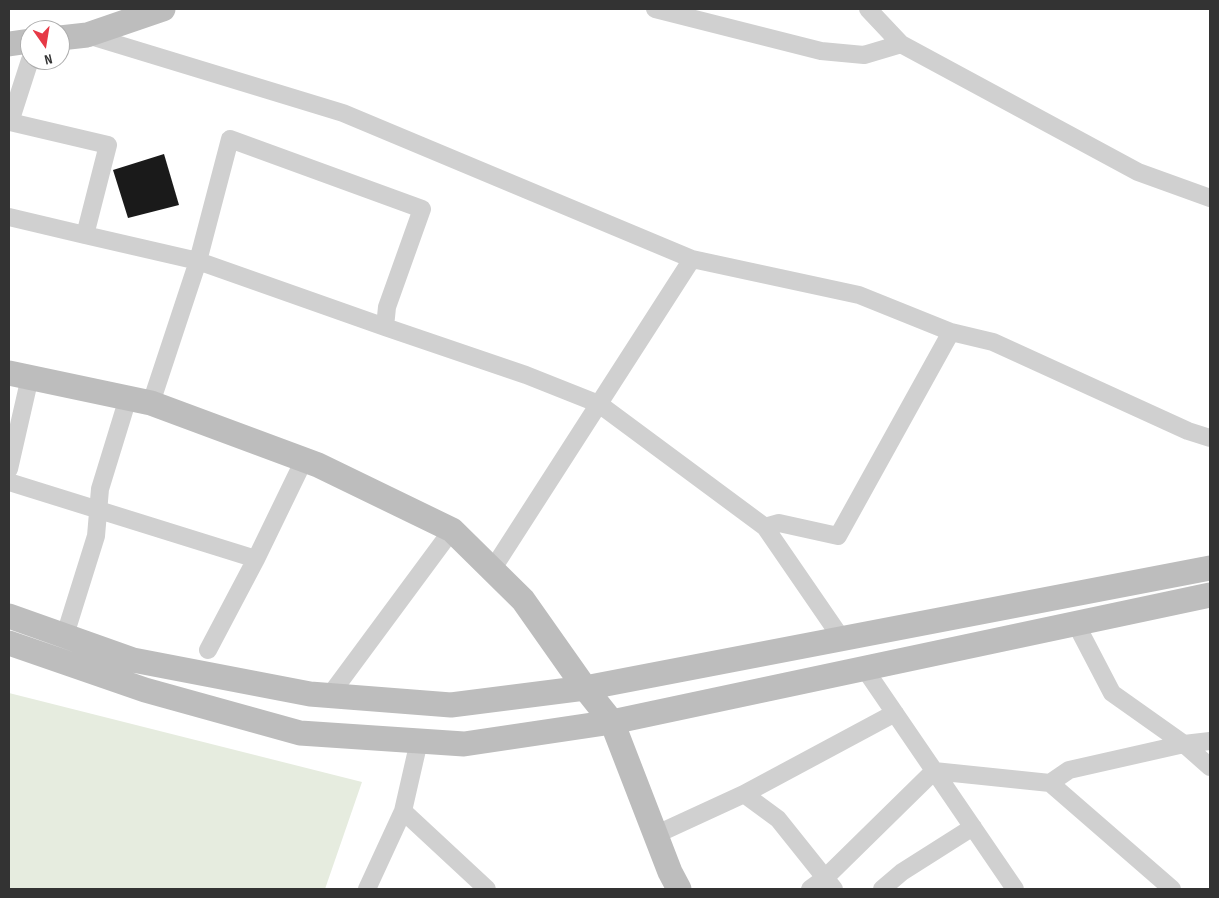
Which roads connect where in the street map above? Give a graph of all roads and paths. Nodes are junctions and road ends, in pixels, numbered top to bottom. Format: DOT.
graph roads {
  1 [pos="163,9"];
  2 [pos="655,9"];
  3 [pos="868,9"];
  4 [pos="87,35"];
  5 [pos="70,37"];
  6 [pos="901,44"];
  7 [pos="27,70"];
  8 [pos="1210,198"];
  9 [pos="9,217"];
  10 [pos="85,235"];
  11 [pos="692,259"];
  12 [pos="198,261"];
  13 [pos="385,327"];
  14 [pos="951,332"];
  15 [pos="19,375"];
  16 [pos="140,401"];
  17 [pos="599,404"];
  18 [pos="1210,438"];
  19 [pos="304,460"];
  20 [pos="9,469"];
  21 [pos="9,482"];
  22 [pos="99,510"];
  23 [pos="765,527"];
  24 [pos="452,530"];
  25 [pos="256,559"];
  26 [pos="1210,568"];
  27 [pos="492,570"];
  28 [pos="1210,595"];
  29 [pos="9,616"];
  30 [pos="1076,624"];
  31 [pos="64,635"];
  32 [pos="842,639"];
  33 [pos="9,643"];
  34 [pos="208,650"];
  35 [pos="864,668"];
  36 [pos="585,688"];
  37 [pos="330,695"];
  38 [pos="895,714"];
  39 [pos="612,722"];
  40 [pos="1210,740"];
  41 [pos="419,741"];
  42 [pos="1184,744"];
  43 [pos="1210,767"];
  44 [pos="934,771"];
  45 [pos="1050,782"];
  46 [pos="744,794"];
  47 [pos="403,811"];
  48 [pos="973,827"];
  49 [pos="656,835"];
  50 [pos="829,883"];
  51 [pos="367,889"];
  52 [pos="486,889"];
  53 [pos="679,889"];
  54 [pos="810,889"];
  55 [pos="882,889"];
  56 [pos="1015,889"];
  57 [pos="1172,889"];
  1 -- 4 [label="main road"];
  2 -- 6 [label="street"];
  3 -- 6 [label="street"];
  4 -- 5 [label="main road"];
  4 -- 11 [label="street"];
  6 -- 8 [label="street"];
  7 -- 10 [label="street"];
  9 -- 10 [label="street"];
  10 -- 12 [label="street"];
  11 -- 14 [label="street"];
  11 -- 17 [label="street"];
  12 -- 13 [label="street"];
  12 -- 13 [label="street"];
  12 -- 16 [label="street"];
  13 -- 17 [label="street"];
  14 -- 18 [label="street"];
  14 -- 23 [label="street"];
  15 -- 16 [label="main road"];
  15 -- 20 [label="street"];
  16 -- 19 [label="main road"];
  16 -- 22 [label="street"];
  17 -- 23 [label="street"];
  17 -- 27 [label="street"];
  19 -- 24 [label="main road"];
  19 -- 25 [label="street"];
  21 -- 22 [label="street"];
  22 -- 25 [label="street"];
  22 -- 31 [label="street"];
  23 -- 32 [label="street"];
  24 -- 27 [label="main road"];
  24 -- 37 [label="street"];
  25 -- 34 [label="street"];
  26 -- 32 [label="main road"];
  27 -- 36 [label="main road"];
  28 -- 30 [label="main road"];
  29 -- 31 [label="main road"];
  30 -- 35 [label="main road"];
  30 -- 42 [label="street"];
  31 -- 37 [label="main road"];
  32 -- 36 [label="main road"];
  33 -- 41 [label="main road"];
  35 -- 38 [label="street"];
  35 -- 39 [label="main road"];
  36 -- 37 [label="main road"];
  36 -- 39 [label="main road"];
  38 -- 44 [label="street"];
  38 -- 46 [label="street"];
  39 -- 41 [label="main road"];
  39 -- 49 [label="main road"];
  40 -- 42 [label="street"];
  41 -- 47 [label="street"];
  42 -- 43 [label="street"];
  42 -- 45 [label="street"];
  44 -- 45 [label="street"];
  44 -- 48 [label="street"];
  44 -- 50 [label="street"];
  45 -- 57 [label="street"];
  46 -- 49 [label="street"];
  46 -- 50 [label="street"];
  47 -- 51 [label="street"];
  47 -- 52 [label="street"];
  48 -- 55 [label="street"];
  48 -- 56 [label="street"];
  49 -- 53 [label="main road"];
  50 -- 54 [label="street"];
}
